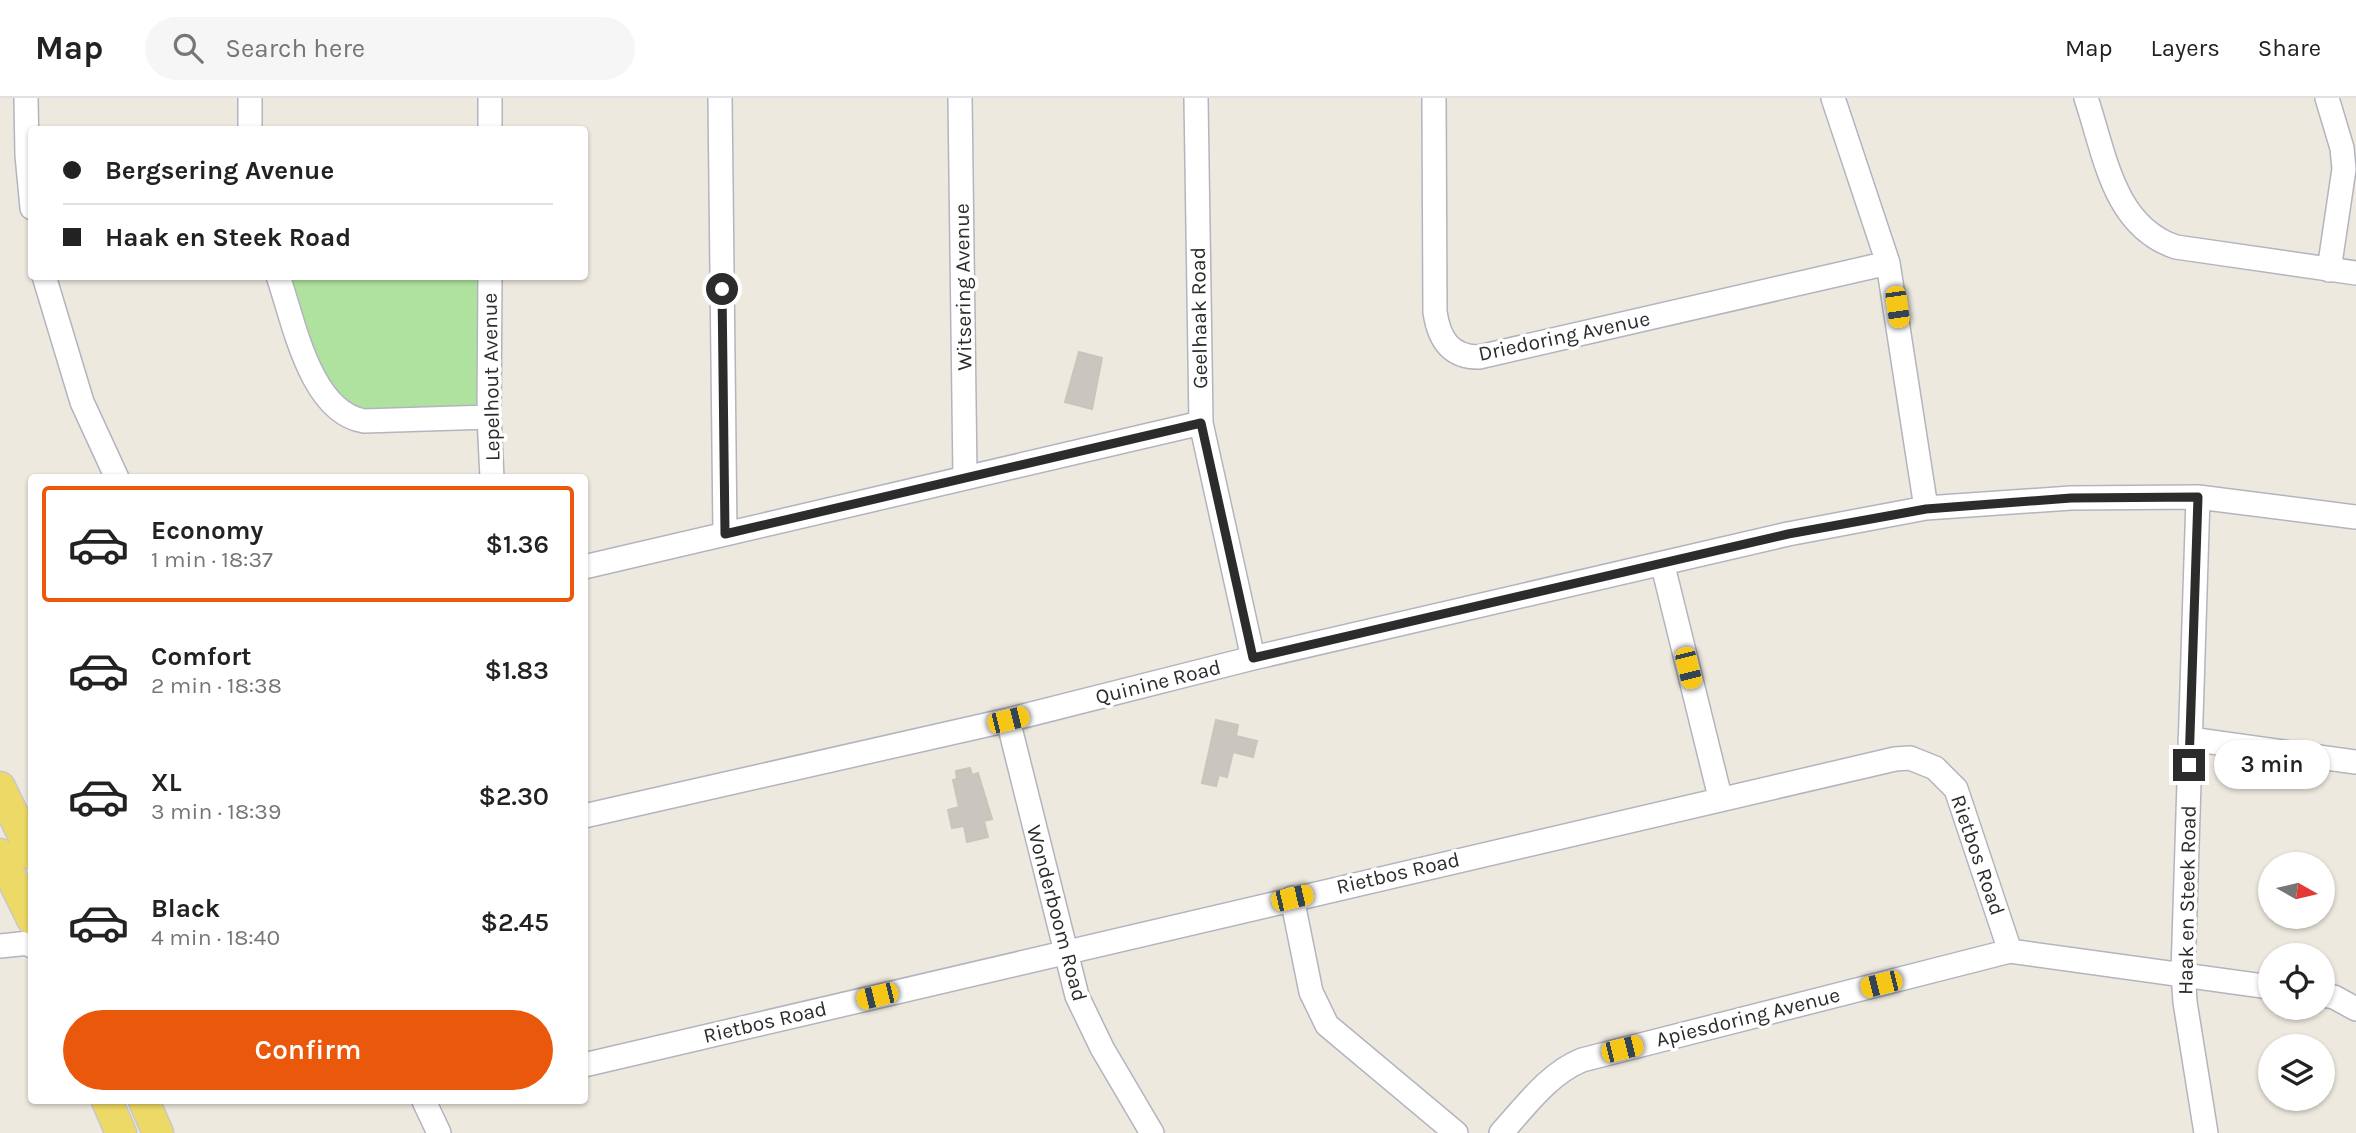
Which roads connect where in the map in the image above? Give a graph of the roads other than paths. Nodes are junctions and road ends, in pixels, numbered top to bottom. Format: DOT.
graph roads {
  1 [pos="26,98"];
  2 [pos="250,98"];
  3 [pos="490,98"];
  4 [pos="719,98"];
  5 [pos="960,98"];
  6 [pos="1196,98"];
  7 [pos="1434,98"];
  8 [pos="1833,98"];
  9 [pos="2086,98"];
  10 [pos="2327,98"];
  11 [pos="250,126"];
  12 [pos="490,126"];
  13 [pos="28,166"];
  14 [pos="1888,263"];
  15 [pos="2329,270"];
  16 [pos="2356,273"];
  17 [pos="45,280"];
  18 [pos="279,280"];
  19 [pos="490,280"];
  20 [pos="489,417"];
  21 [pos="1201,423"];
  22 [pos="115,474"];
  23 [pos="492,474"];
  24 [pos="965,477"];
  25 [pos="2198,497"];
  26 [pos="1926,509"];
  27 [pos="2356,517"];
  28 [pos="725,534"];
  29 [pos="588,566"];
  30 [pos="1663,566"];
  31 [pos="1253,658"];
  32 [pos="1008,720"];
  33 [pos="2190,739"];
  34 [pos="2356,762"];
  35 [pos="0,787"];
  36 [pos="1720,797"];
  37 [pos="588,815"];
  38 [pos="28,846"];
  39 [pos="0,854"];
  40 [pos="1292,898"];
  41 [pos="28,911"];
  42 [pos="28,943"];
  43 [pos="0,946"];
  44 [pos="1064,951"];
  45 [pos="2010,951"];
  46 [pos="2183,973"];
  47 [pos="2258,984"];
  48 [pos="2335,998"];
  49 [pos="2356,1009"];
  50 [pos="588,1064"];
  51 [pos="108,1104"];
  52 [pos="145,1104"];
  53 [pos="429,1104"];
  54 [pos="121,1133"];
  55 [pos="158,1133"];
  56 [pos="439,1133"];
  57 [pos="1152,1133"];
  58 [pos="1456,1133"];
  59 [pos="1502,1133"];
  60 [pos="2206,1133"];
  1 -- 13 [label="street"];
  2 -- 11 [label="street"];
  3 -- 12 [label="street"];
  4 -- 28 [label="street"];
  5 -- 24 [label="street, Witsering Avenue"];
  6 -- 21 [label="street, Geelhaak Road"];
  7 -- 14 [label="street, Driedoring Avenue"];
  8 -- 14 [label="street"];
  9 -- 15 [label="street"];
  10 -- 15 [label="street"];
  14 -- 26 [label="street"];
  15 -- 16 [label="street"];
  17 -- 22 [label="street"];
  18 -- 20 [label="street"];
  19 -- 20 [label="street, Lepelhout Avenue"];
  20 -- 23 [label="street, Lepelhout Avenue"];
  21 -- 24 [label="street"];
  21 -- 31 [label="street, Geelhaak Road"];
  24 -- 28 [label="street"];
  25 -- 26 [label="street, Quinine Road"];
  25 -- 27 [label="street, Quinine Road"];
  25 -- 33 [label="street, Haak en Steek Road"];
  26 -- 30 [label="street, Quinine Road"];
  28 -- 29 [label="street"];
  30 -- 31 [label="street, Quinine Road"];
  30 -- 36 [label="street"];
  31 -- 32 [label="street, Quinine Road"];
  32 -- 37 [label="street, Quinine Road"];
  32 -- 44 [label="street, Wonderboom Road"];
  33 -- 34 [label="street"];
  33 -- 46 [label="street, Haak en Steek Road"];
  35 -- 38 [label="main road"];
  36 -- 40 [label="street, Rietbos Road"];
  36 -- 45 [label="street, Rietbos Road"];
  39 -- 41 [label="main road"];
  40 -- 44 [label="street, Rietbos Road"];
  40 -- 58 [label="street"];
  42 -- 43 [label="street"];
  44 -- 50 [label="street, Rietbos Road"];
  44 -- 57 [label="street, Wonderboom Road"];
  45 -- 46 [label="street, Apiesdoring Avenue"];
  45 -- 59 [label="street, Apiesdoring Avenue"];
  46 -- 47 [label="street, Apiesdoring Avenue"];
  46 -- 60 [label="street, Haak en Steek Road"];
  48 -- 49 [label="street"];
  51 -- 54 [label="main road"];
  52 -- 55 [label="main road"];
  53 -- 56 [label="street"];
}
